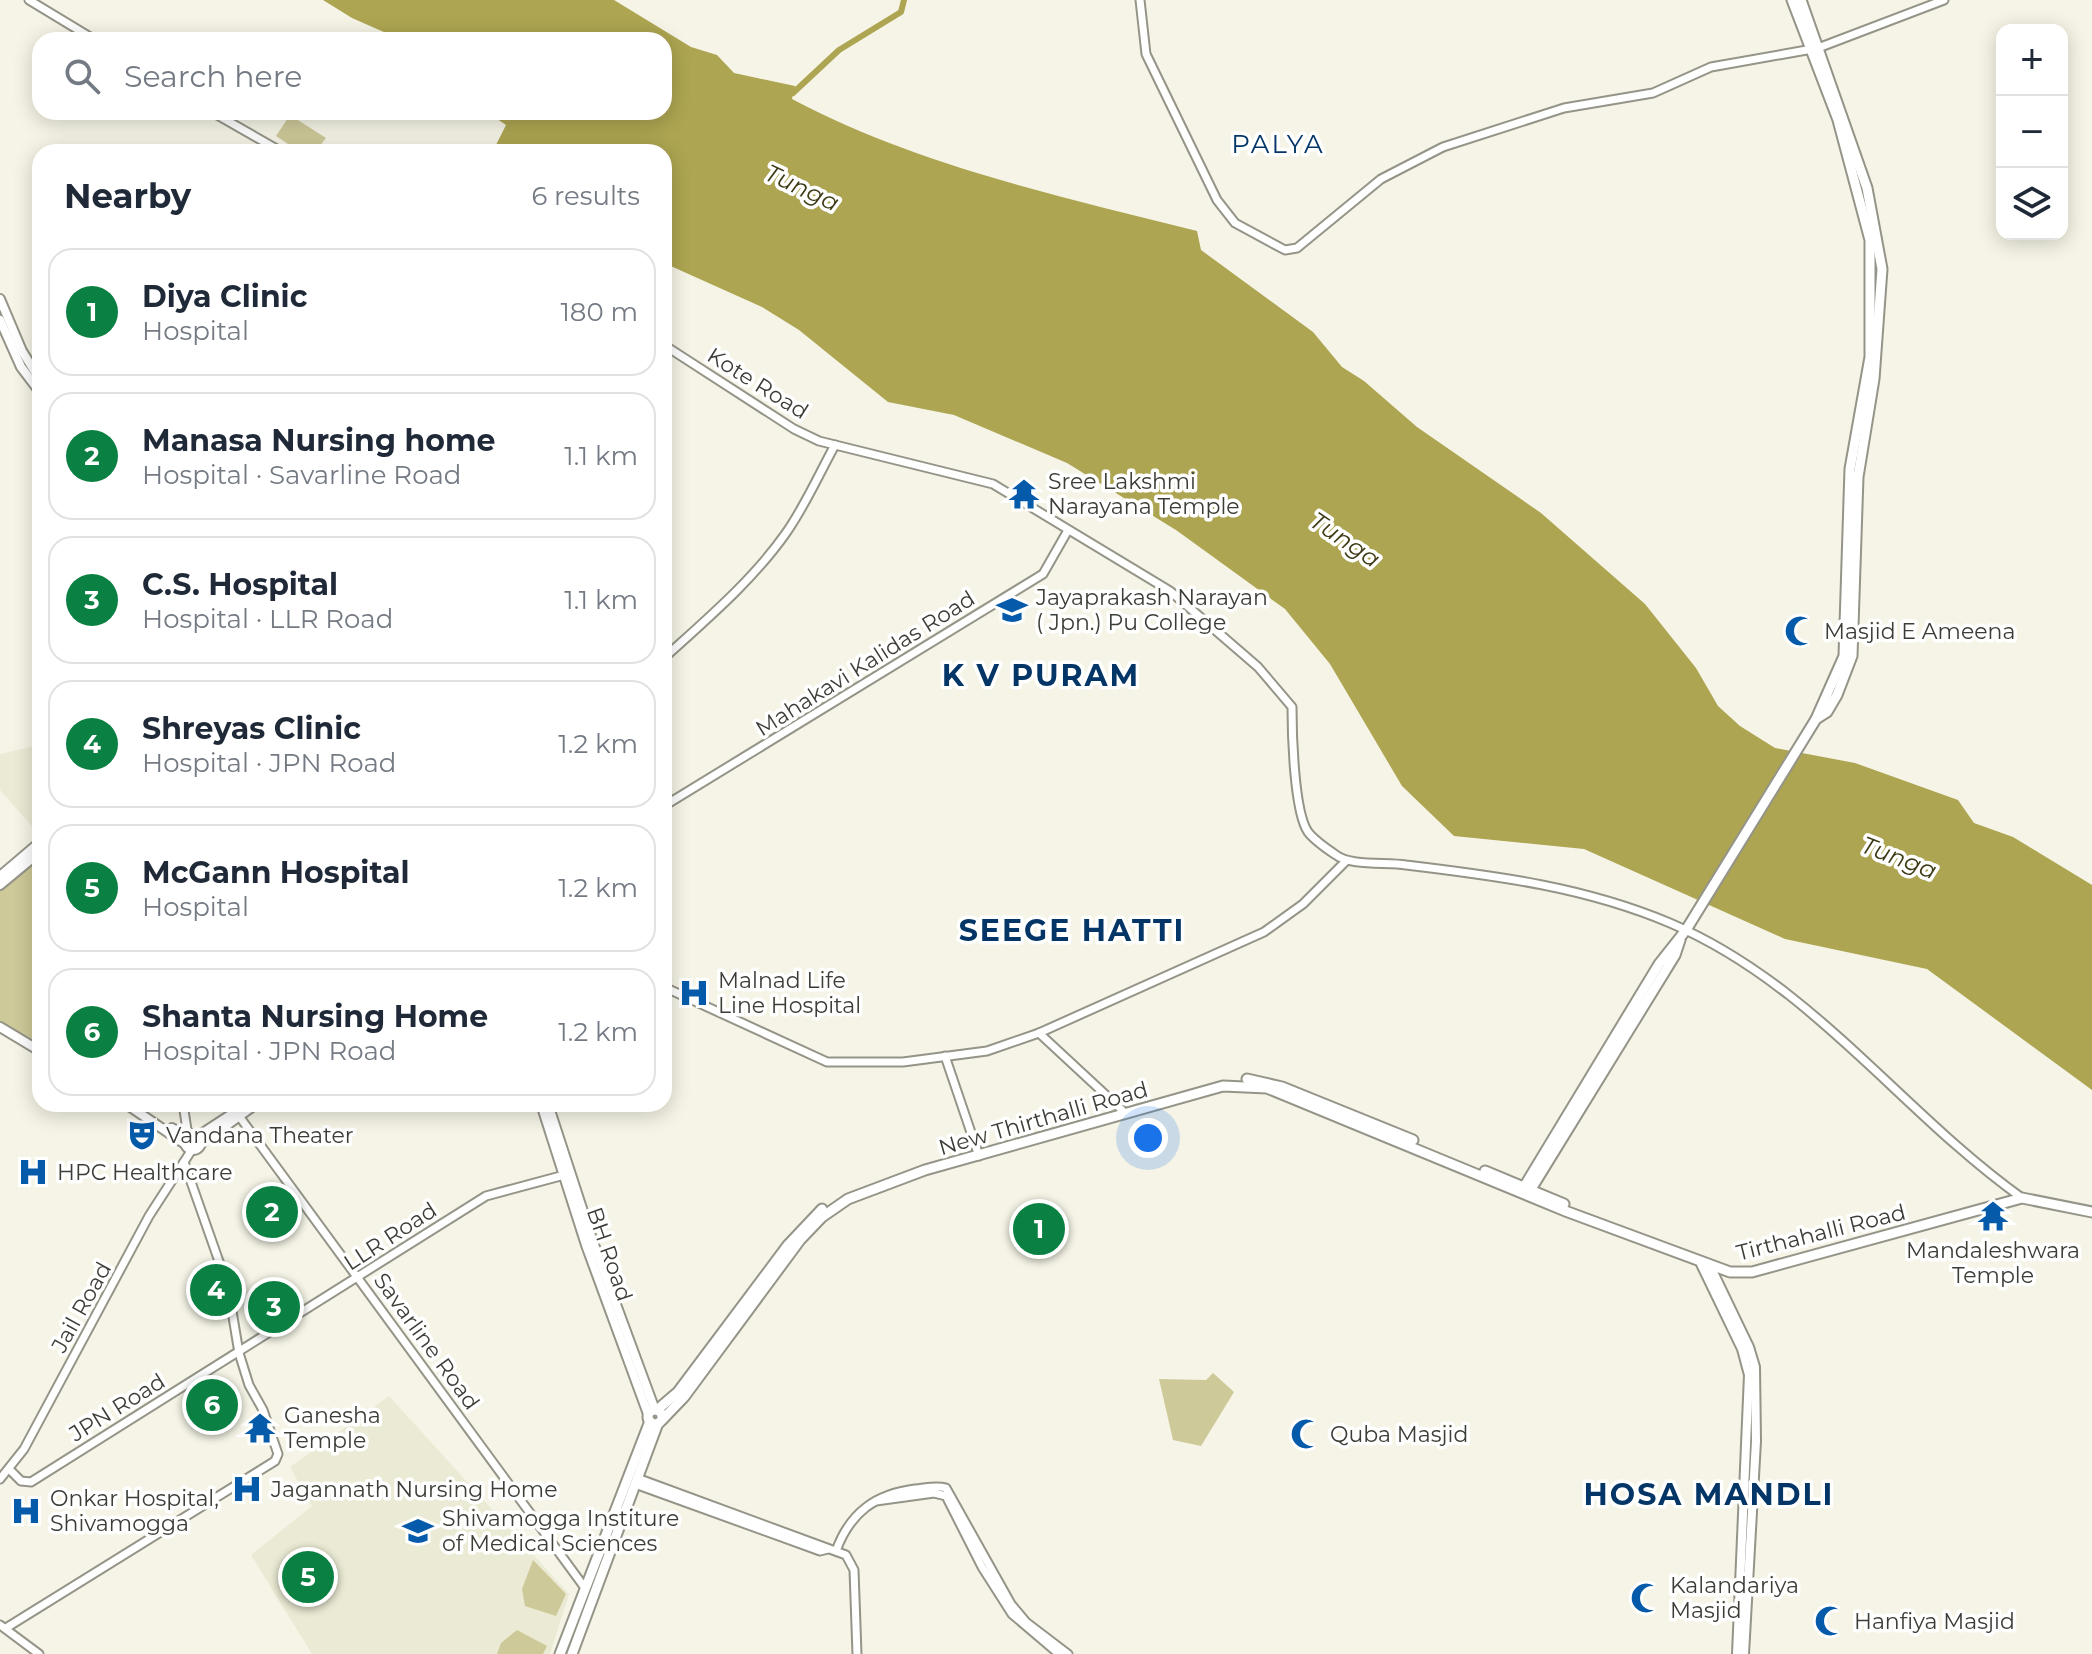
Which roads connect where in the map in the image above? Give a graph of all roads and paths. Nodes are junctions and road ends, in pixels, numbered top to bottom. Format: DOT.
graph roads {
  1 [pos="29,0"];
  2 [pos="1140,0"];
  3 [pos="1792,0"];
  4 [pos="1801,0"];
  5 [pos="1944,0"];
  6 [pos="82,32"];
  7 [pos="1815,49"];
  8 [pos="226,120"];
  9 [pos="268,144"];
  10 [pos="0,299"];
  11 [pos="0,320"];
  12 [pos="672,350"];
  13 [pos="32,367"];
  14 [pos="32,381"];
  15 [pos="835,445"];
  16 [pos="1067,532"];
  17 [pos="672,651"];
  18 [pos="672,801"];
  19 [pos="32,849"];
  20 [pos="32,859"];
  21 [pos="1345,862"];
  22 [pos="0,876"];
  23 [pos="0,885"];
  24 [pos="1685,931"];
  25 [pos="672,991"];
  26 [pos="0,1025"];
  27 [pos="1039,1033"];
  28 [pos="32,1043"];
  29 [pos="945,1056"];
  30 [pos="1293,1095"];
  31 [pos="1122,1110"];
  32 [pos="139,1112"];
  33 [pos="145,1112"];
  34 [pos="184,1112"];
  35 [pos="237,1112"];
  36 [pos="245,1112"];
  37 [pos="544,1112"];
  38 [pos="550,1112"];
  39 [pos="239,1116"];
  40 [pos="200,1140"];
  41 [pos="188,1143"];
  42 [pos="978,1154"];
  43 [pos="184,1162"];
  44 [pos="1536,1172"];
  45 [pos="567,1174"];
  46 [pos="1510,1181"];
  47 [pos="1526,1190"];
  48 [pos="1549,1197"];
  49 [pos="2022,1198"];
  50 [pos="2092,1212"];
  51 [pos="1575,1213"];
  52 [pos="1706,1266"];
  53 [pos="358,1278"];
  54 [pos="239,1353"];
  55 [pos="655,1416"];
  56 [pos="9,1469"];
  57 [pos="0,1479"];
  58 [pos="636,1481"];
  59 [pos="876,1501"];
  60 [pos="832,1550"];
  61 [pos="585,1588"];
  62 [pos="3,1627"];
  63 [pos="39,1654"];
  64 [pos="560,1654"];
  65 [pos="572,1654"];
  66 [pos="857,1654"];
  67 [pos="1059,1654"];
  68 [pos="1068,1654"];
  69 [pos="1737,1654"];
  70 [pos="1744,1654"];
  1 -- 6 [label="street"];
  2 -- 7 [label="street"];
  3 -- 7 [label="highway"];
  4 -- 7 [label="highway"];
  5 -- 7 [label="street"];
  7 -- 24 [label="highway"];
  8 -- 9 [label="street"];
  10 -- 13 [label="main road"];
  11 -- 14 [label="main road"];
  12 -- 15 [label="street, Kote Road"];
  15 -- 16 [label="street, Kote Road"];
  15 -- 17 [label="street"];
  16 -- 18 [label="street, Mahakavi Kalidas Road"];
  16 -- 21 [label="street, Kote Road"];
  19 -- 22 [label="main road"];
  20 -- 23 [label="main road"];
  21 -- 24 [label="street"];
  21 -- 27 [label="street"];
  24 -- 44 [label="highway"];
  24 -- 49 [label="street"];
  25 -- 29 [label="street"];
  26 -- 28 [label="main road"];
  27 -- 29 [label="street"];
  27 -- 31 [label="street"];
  29 -- 42 [label="street"];
  30 -- 31 [label="highway"];
  30 -- 42 [label="highway, New Thirthalli Road"];
  30 -- 46 [label="highway"];
  30 -- 47 [label="highway, New Thirthalli Road"];
  31 -- 42 [label="highway"];
  32 -- 41 [label="main road"];
  33 -- 41 [label="main road"];
  34 -- 41 [label="street"];
  35 -- 40 [label="main road"];
  36 -- 39 [label="main road"];
  37 -- 45 [label="main road, BH Road"];
  38 -- 45 [label="main road, BH Road"];
  39 -- 40 [label="main road"];
  39 -- 53 [label="street, Savarline Road"];
  40 -- 41 [label="main road"];
  40 -- 41 [label="main road"];
  41 -- 43 [label="street, Jail Road"];
  42 -- 55 [label="highway, New Thirthalli Road"];
  42 -- 55 [label="highway"];
  43 -- 54 [label="street"];
  43 -- 56 [label="street, Jail Road"];
  44 -- 46 [label="highway"];
  44 -- 47 [label="highway"];
  44 -- 48 [label="highway"];
  45 -- 53 [label="street, LLR Road"];
  45 -- 55 [label="main road, BH Road"];
  46 -- 47 [label="highway"];
  47 -- 48 [label="highway"];
  47 -- 51 [label="highway, Tirthahalli Road"];
  48 -- 51 [label="highway"];
  49 -- 50 [label="highway, Tirthahalli Road"];
  49 -- 52 [label="highway, Tirthahalli Road"];
  51 -- 52 [label="highway, Tirthahalli Road"];
  52 -- 69 [label="main road"];
  52 -- 70 [label="main road"];
  53 -- 54 [label="street, LLR Road"];
  53 -- 61 [label="street, Savarline Road"];
  54 -- 56 [label="street, JPN Road"];
  54 -- 62 [label="street"];
  55 -- 58 [label="highway"];
  55 -- 61 [label="highway"];
  56 -- 57 [label="street, Jail Road"];
  58 -- 60 [label="street"];
  58 -- 65 [label="highway"];
  59 -- 60 [label="street"];
  59 -- 67 [label="street"];
  59 -- 68 [label="street"];
  60 -- 66 [label="street"];
  61 -- 64 [label="highway"];
  62 -- 63 [label="street"];
}
